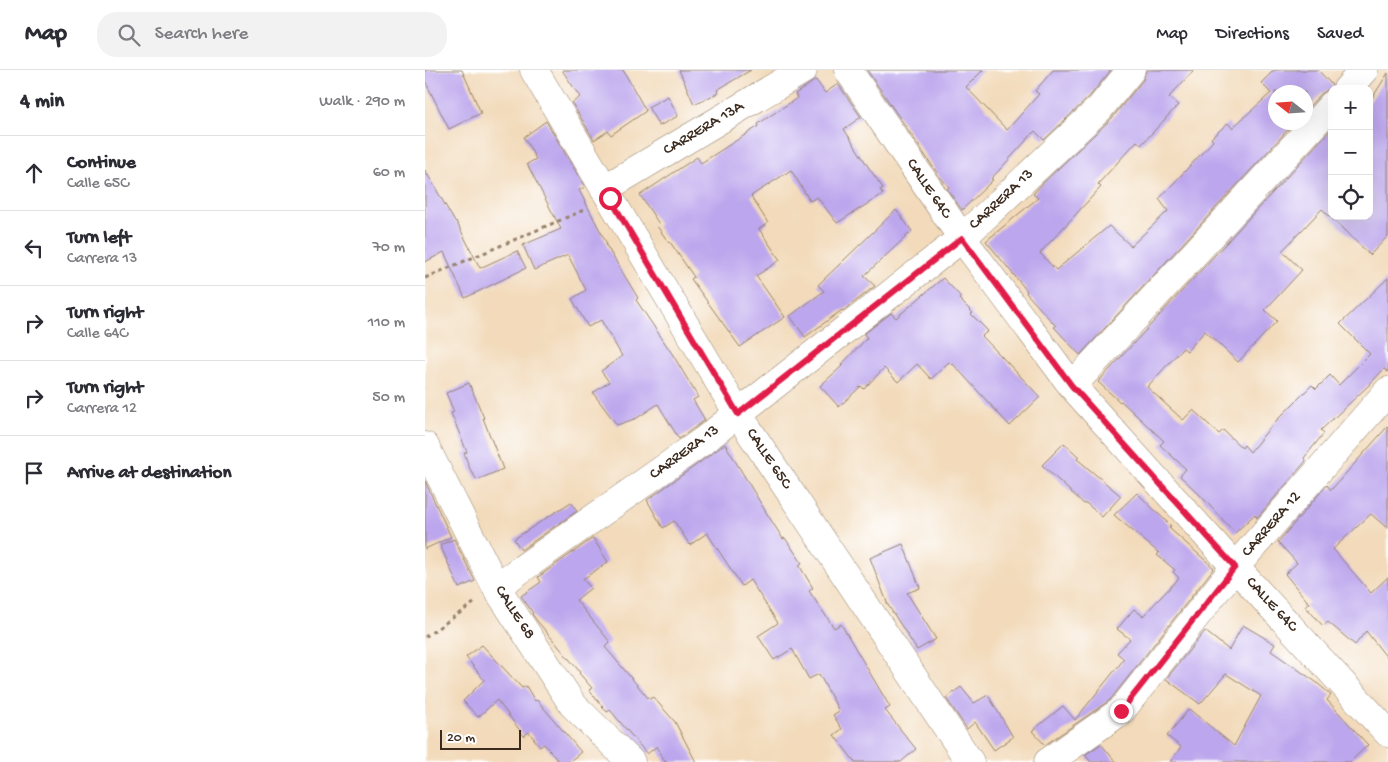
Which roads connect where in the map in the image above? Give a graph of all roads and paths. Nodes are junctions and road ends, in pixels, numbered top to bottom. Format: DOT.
graph roads {
  1 [pos="534,70"];
  2 [pos="803,70"];
  3 [pos="848,70"];
  4 [pos="1131,70"];
  5 [pos="1364,70"];
  6 [pos="1351,85"];
  7 [pos="1328,109"];
  8 [pos="607,194"];
  9 [pos="962,238"];
  10 [pos="425,278"];
  11 [pos="1072,386"];
  12 [pos="1388,391"];
  13 [pos="738,414"];
  14 [pos="425,446"];
  15 [pos="1235,567"];
  16 [pos="496,586"];
  17 [pos="425,637"];
  18 [pos="1388,733"];
  19 [pos="631,762"];
  20 [pos="970,762"];
  21 [pos="1048,762"];
  1 -- 8 [label="street, CALLE 65C"];
  2 -- 8 [label="street, CARRERA 13A"];
  3 -- 9 [label="street, CALLE 64C"];
  4 -- 9 [label="street, CARRERA 13"];
  5 -- 6 [label="street"];
  7 -- 11 [label="street"];
  8 -- 10 [label="path"];
  8 -- 13 [label="street, CALLE 65C"];
  9 -- 11 [label="street, CALLE 64C"];
  9 -- 13 [label="street, CARRERA 13"];
  11 -- 15 [label="street, CALLE 64C"];
  12 -- 15 [label="street, CARRERA 12"];
  13 -- 16 [label="street, CARRERA 13"];
  13 -- 20 [label="street, CALLE 65C"];
  14 -- 16 [label="street, CALLE 68"];
  15 -- 18 [label="street, CALLE 64C"];
  15 -- 21 [label="street, CARRERA 12"];
  16 -- 17 [label="path"];
  16 -- 19 [label="street, CALLE 68"];
}
